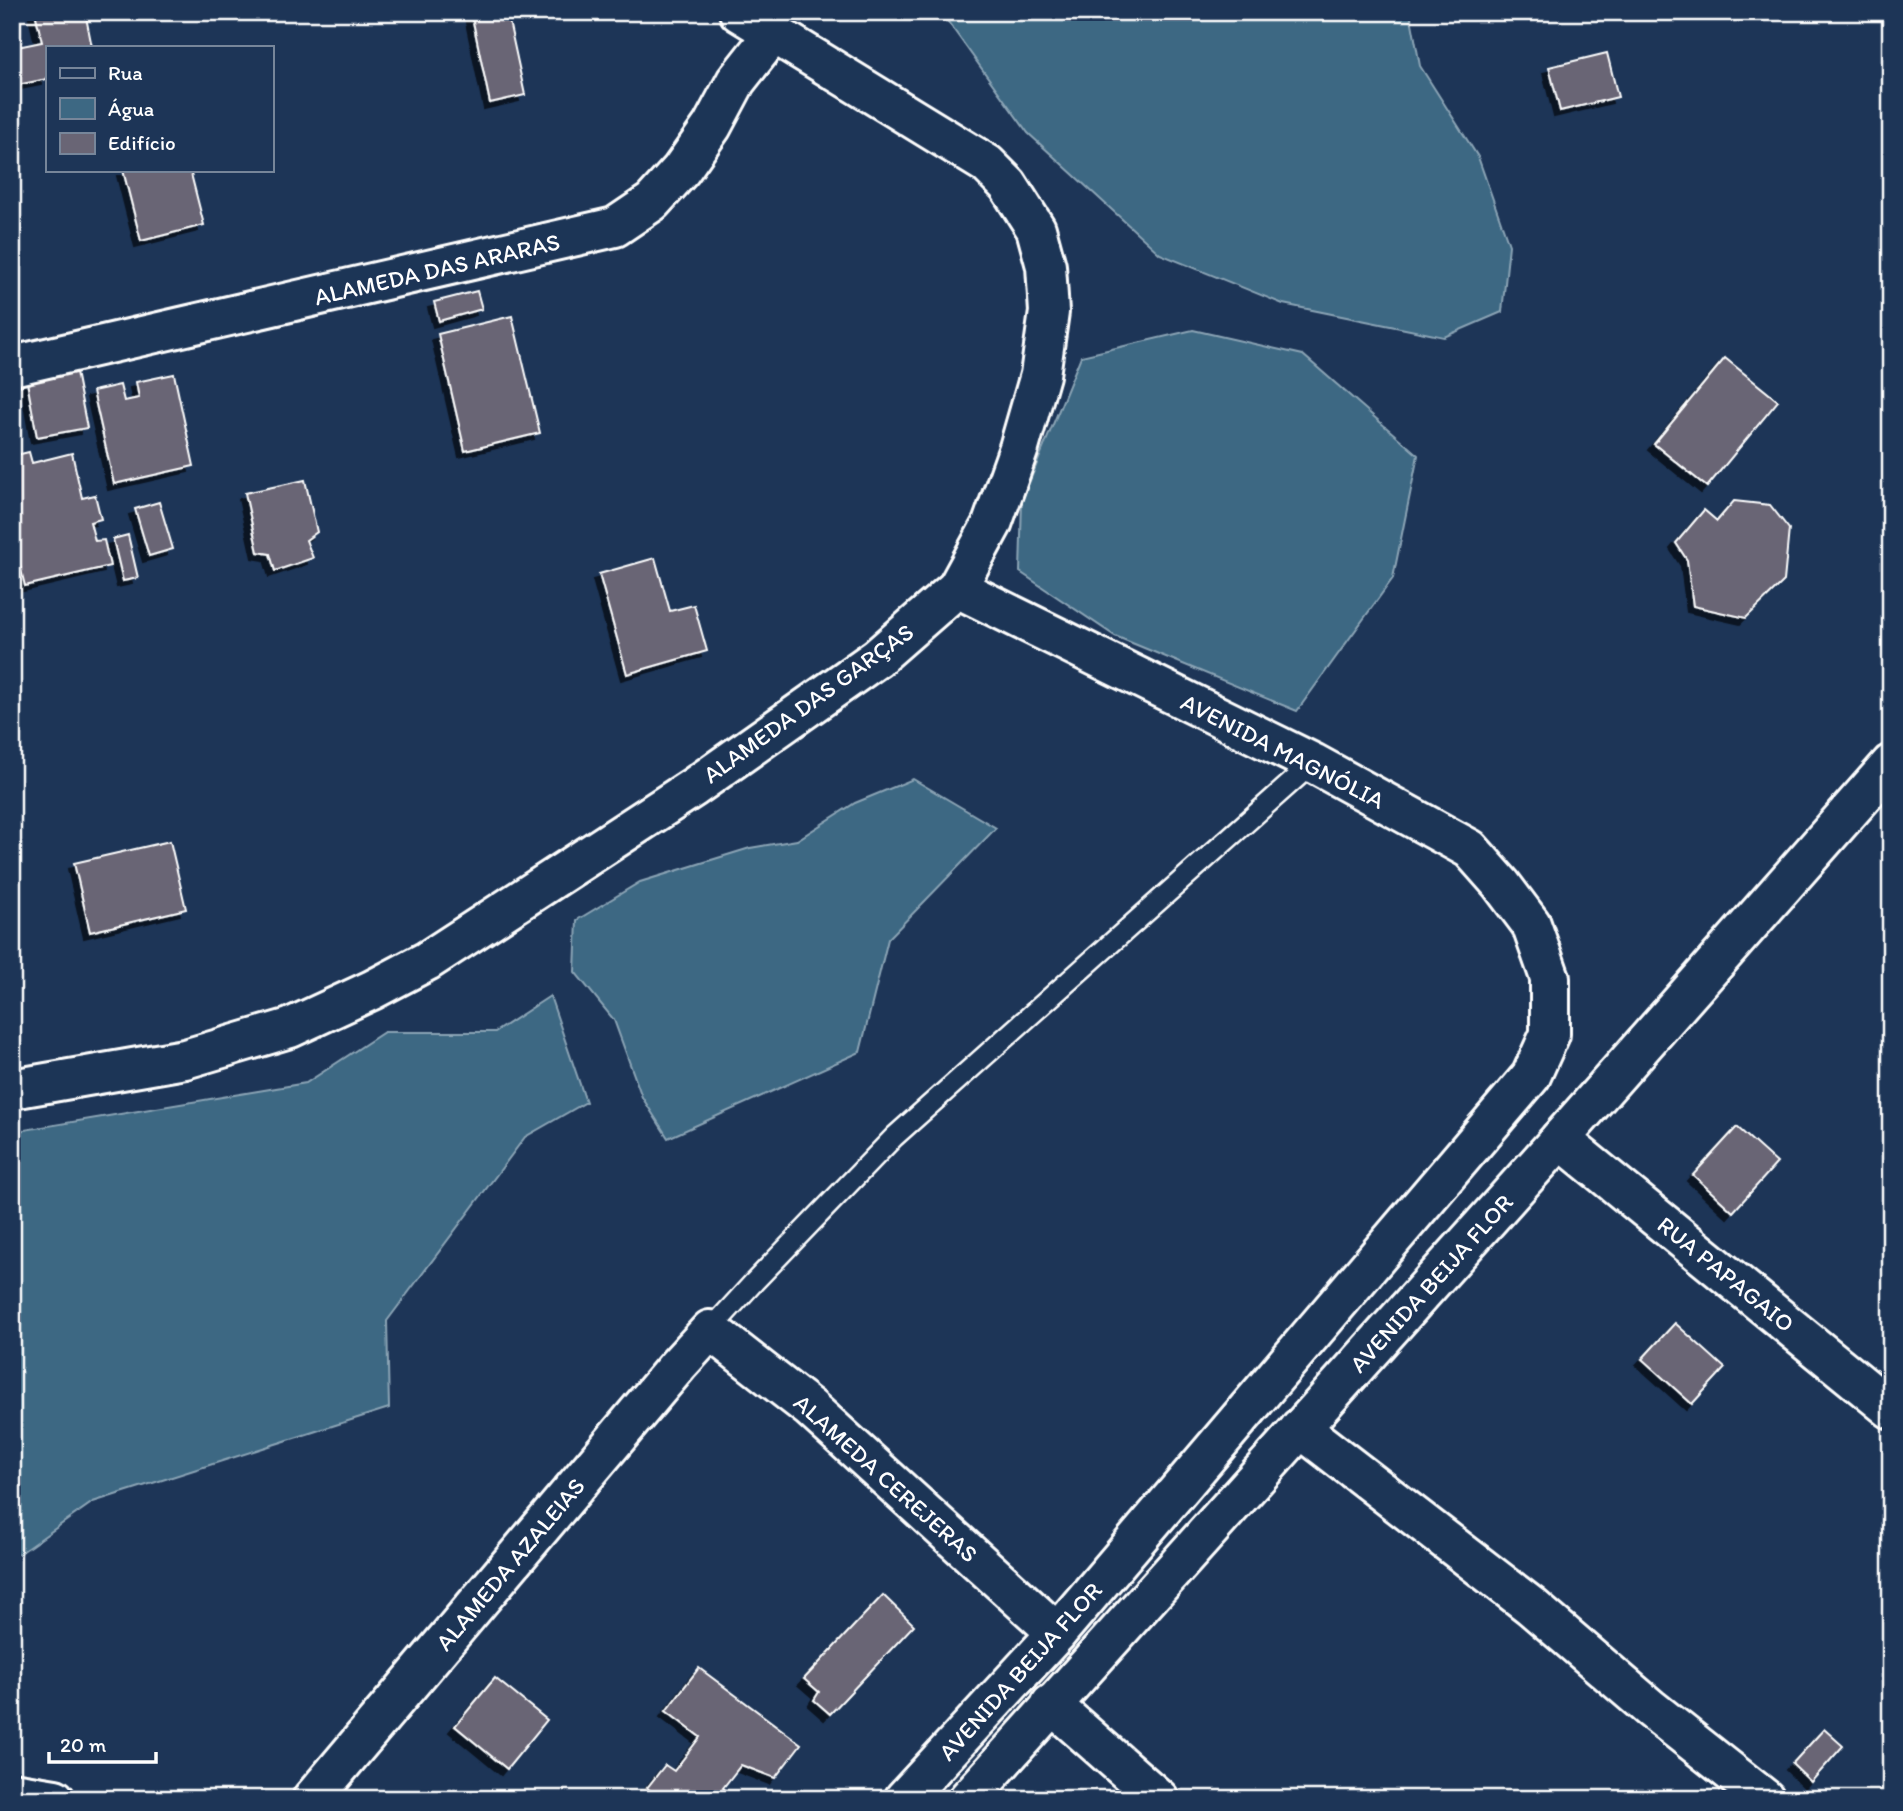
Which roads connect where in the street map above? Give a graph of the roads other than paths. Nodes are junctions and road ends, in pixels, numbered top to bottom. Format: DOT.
graph roads {
  1 [pos="739,12"];
  2 [pos="773,34"];
  3 [pos="12,366"];
  4 [pos="957,588"];
  5 [pos="1313,764"];
  6 [pos="1891,764"];
  7 [pos="1550,978"];
  8 [pos="12,1089"];
  9 [pos="1560,1139"];
  10 [pos="710,1331"];
  11 [pos="1891,1409"];
  12 [pos="1300,1428"];
  13 [pos="1057,1633"];
  14 [pos="1051,1704"];
  15 [pos="12,1792"];
  16 [pos="55,1799"];
  17 [pos="312,1799"];
  18 [pos="904,1799"];
  19 [pos="968,1799"];
  20 [pos="1158,1799"];
  21 [pos="1765,1799"];
  1 -- 2 [label="street, ALAMEDA DAS GARÇAS"];
  2 -- 3 [label="street, ALAMEDA DAS ARARAS"];
  2 -- 4 [label="street, ALAMEDA DAS GARÇAS"];
  4 -- 5 [label="street, AVENIDA MAGNÓLIA"];
  4 -- 8 [label="street, ALAMEDA DAS GARÇAS"];
  5 -- 7 [label="street, AVENIDA MAGNÓLIA"];
  5 -- 10 [label="lane"];
  6 -- 9 [label="street, AVENIDA BEIJA FLOR"];
  7 -- 13 [label="street, AVENIDA BEIJA FLOR"];
  9 -- 11 [label="street, RUA PAPAGAIO"];
  9 -- 12 [label="street, AVENIDA BEIJA FLOR"];
  10 -- 13 [label="street, ALAMEDA CEREJERAS"];
  10 -- 17 [label="street, ALAMEDA AZALEIAS"];
  12 -- 14 [label="street, AVENIDA BEIJA FLOR"];
  12 -- 21 [label="street"];
  13 -- 18 [label="street, AVENIDA BEIJA FLOR"];
  14 -- 19 [label="street, AVENIDA BEIJA FLOR"];
  14 -- 20 [label="street"];
  15 -- 16 [label="street"];
}
